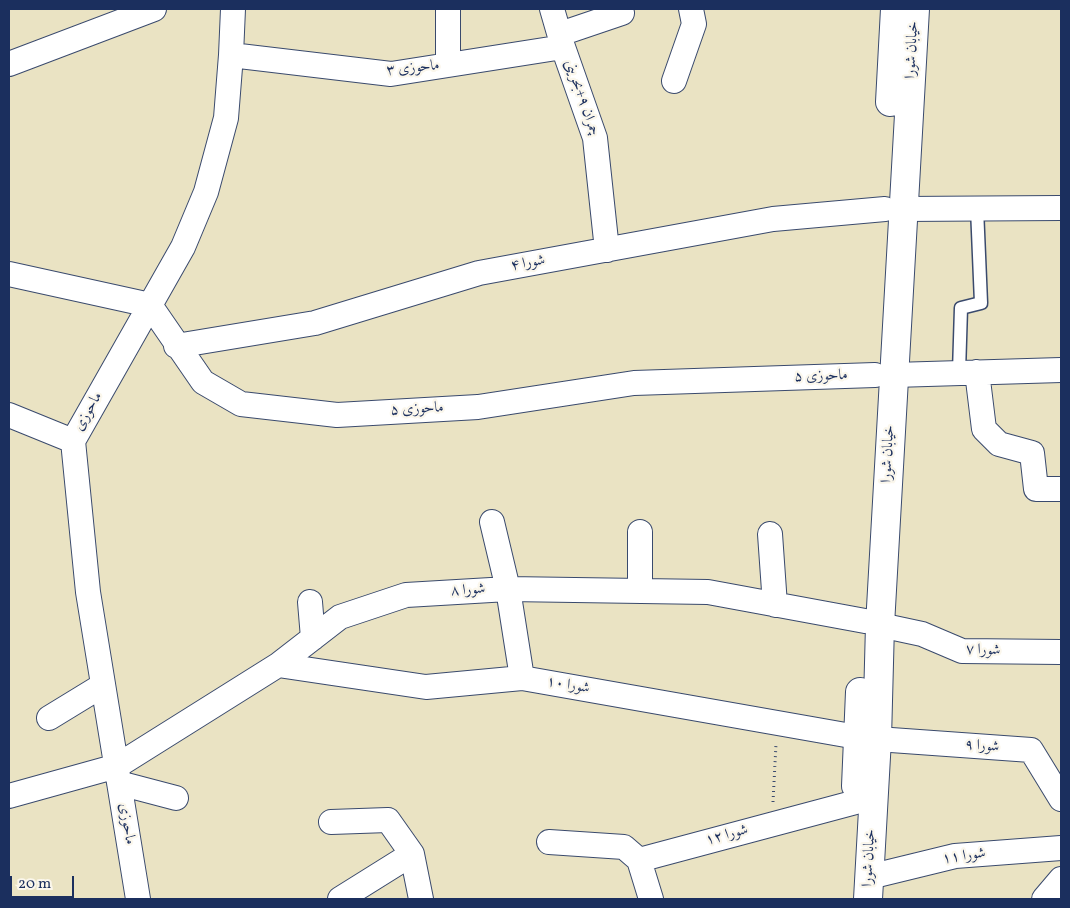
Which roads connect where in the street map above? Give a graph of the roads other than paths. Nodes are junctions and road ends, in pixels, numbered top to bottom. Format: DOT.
graph roads {
  1 [pos="154,9"];
  2 [pos="233,9"];
  3 [pos="448,9"];
  4 [pos="552,9"];
  5 [pos="691,9"];
  6 [pos="895,9"];
  7 [pos="915,9"];
  8 [pos="622,13"];
  9 [pos="562,40"];
  10 [pos="232,55"];
  11 [pos="9,64"];
  12 [pos="448,65"];
  13 [pos="674,81"];
  14 [pos="977,208"];
  15 [pos="1061,208"];
  16 [pos="894,209"];
  17 [pos="607,250"];
  18 [pos="9,274"];
  19 [pos="150,305"];
  20 [pos="176,346"];
  21 [pos="1061,370"];
  22 [pos="968,372"];
  23 [pos="884,375"];
  24 [pos="9,415"];
  25 [pos="73,441"];
  26 [pos="1061,489"];
  27 [pos="492,522"];
  28 [pos="640,532"];
  29 [pos="770,534"];
  30 [pos="508,589"];
  31 [pos="640,591"];
  32 [pos="310,602"];
  33 [pos="775,605"];
  34 [pos="873,623"];
  35 [pos="313,638"];
  36 [pos="1061,652"];
  37 [pos="278,665"];
  38 [pos="522,678"];
  39 [pos="104,685"];
  40 [pos="50,718"];
  41 [pos="867,738"];
  42 [pos="118,774"];
  43 [pos="9,796"];
  44 [pos="176,798"];
  45 [pos="1061,799"];
  46 [pos="856,802"];
  47 [pos="330,822"];
  48 [pos="549,842"];
  49 [pos="1061,848"];
  50 [pos="412,854"];
  51 [pos="639,860"];
  52 [pos="1061,879"];
  53 [pos="868,888"];
  54 [pos="138,899"];
  55 [pos="340,899"];
  56 [pos="421,899"];
  57 [pos="651,899"];
  58 [pos="852,899"];
  59 [pos="1044,899"];
  1 -- 11 [label="street"];
  2 -- 10 [label="street, ماحوزی"];
  3 -- 12 [label="street"];
  4 -- 9 [label="street, چمران ۹+بحرینی"];
  5 -- 13 [label="street"];
  6 -- 16 [label="main road, خیابان شورا"];
  7 -- 16 [label="main road, خیابان شورا"];
  8 -- 9 [label="street, ماحوزی ۳"];
  9 -- 12 [label="street, ماحوزی ۳"];
  9 -- 17 [label="street, چمران ۹+بحرینی"];
  10 -- 12 [label="street, ماحوزی ۳"];
  10 -- 19 [label="street, ماحوزی"];
  14 -- 15 [label="street, شورا ۴"];
  14 -- 16 [label="street, شورا ۴"];
  14 -- 22 [label="lane"];
  16 -- 17 [label="street, شورا ۴"];
  16 -- 23 [label="main road, خیابان شورا"];
  17 -- 20 [label="street, شورا ۴"];
  18 -- 19 [label="street"];
  19 -- 20 [label="street, ماحوزی ۵"];
  19 -- 25 [label="street, ماحوزی"];
  20 -- 23 [label="street, ماحوزی ۵"];
  21 -- 22 [label="street, ماحوزی ۵"];
  22 -- 23 [label="street, ماحوزی ۵"];
  22 -- 26 [label="street"];
  23 -- 34 [label="main road, خیابان شورا"];
  24 -- 25 [label="street"];
  25 -- 39 [label="street, ماحوزی"];
  27 -- 30 [label="street"];
  28 -- 31 [label="street"];
  29 -- 33 [label="street"];
  30 -- 31 [label="street, شورا ۸"];
  30 -- 35 [label="street, شورا ۸"];
  30 -- 38 [label="street"];
  31 -- 33 [label="street, شورا ۸"];
  32 -- 35 [label="street"];
  33 -- 34 [label="street, شورا ۸"];
  34 -- 36 [label="street, شورا ۷"];
  34 -- 41 [label="main road, خیابان شورا"];
  35 -- 37 [label="street, شورا ۸"];
  37 -- 38 [label="street, شورا ۱۰"];
  37 -- 42 [label="street, شورا ۸"];
  38 -- 41 [label="street, شورا ۱۰"];
  39 -- 40 [label="street"];
  39 -- 42 [label="street, ماحوزی"];
  41 -- 45 [label="street, شورا ۹"];
  41 -- 46 [label="main road, خیابان شورا"];
  41 -- 53 [label="main road, خیابان شورا"];
  42 -- 43 [label="street"];
  42 -- 44 [label="street"];
  42 -- 54 [label="street, ماحوزی"];
  46 -- 51 [label="street, شورا ۱۲"];
  46 -- 58 [label="main road, خیابان شورا"];
  47 -- 50 [label="street"];
  48 -- 51 [label="street"];
  49 -- 53 [label="street, شورا ۱۱"];
  50 -- 55 [label="street"];
  50 -- 56 [label="street"];
  51 -- 57 [label="street"];
  52 -- 59 [label="street"];
}
